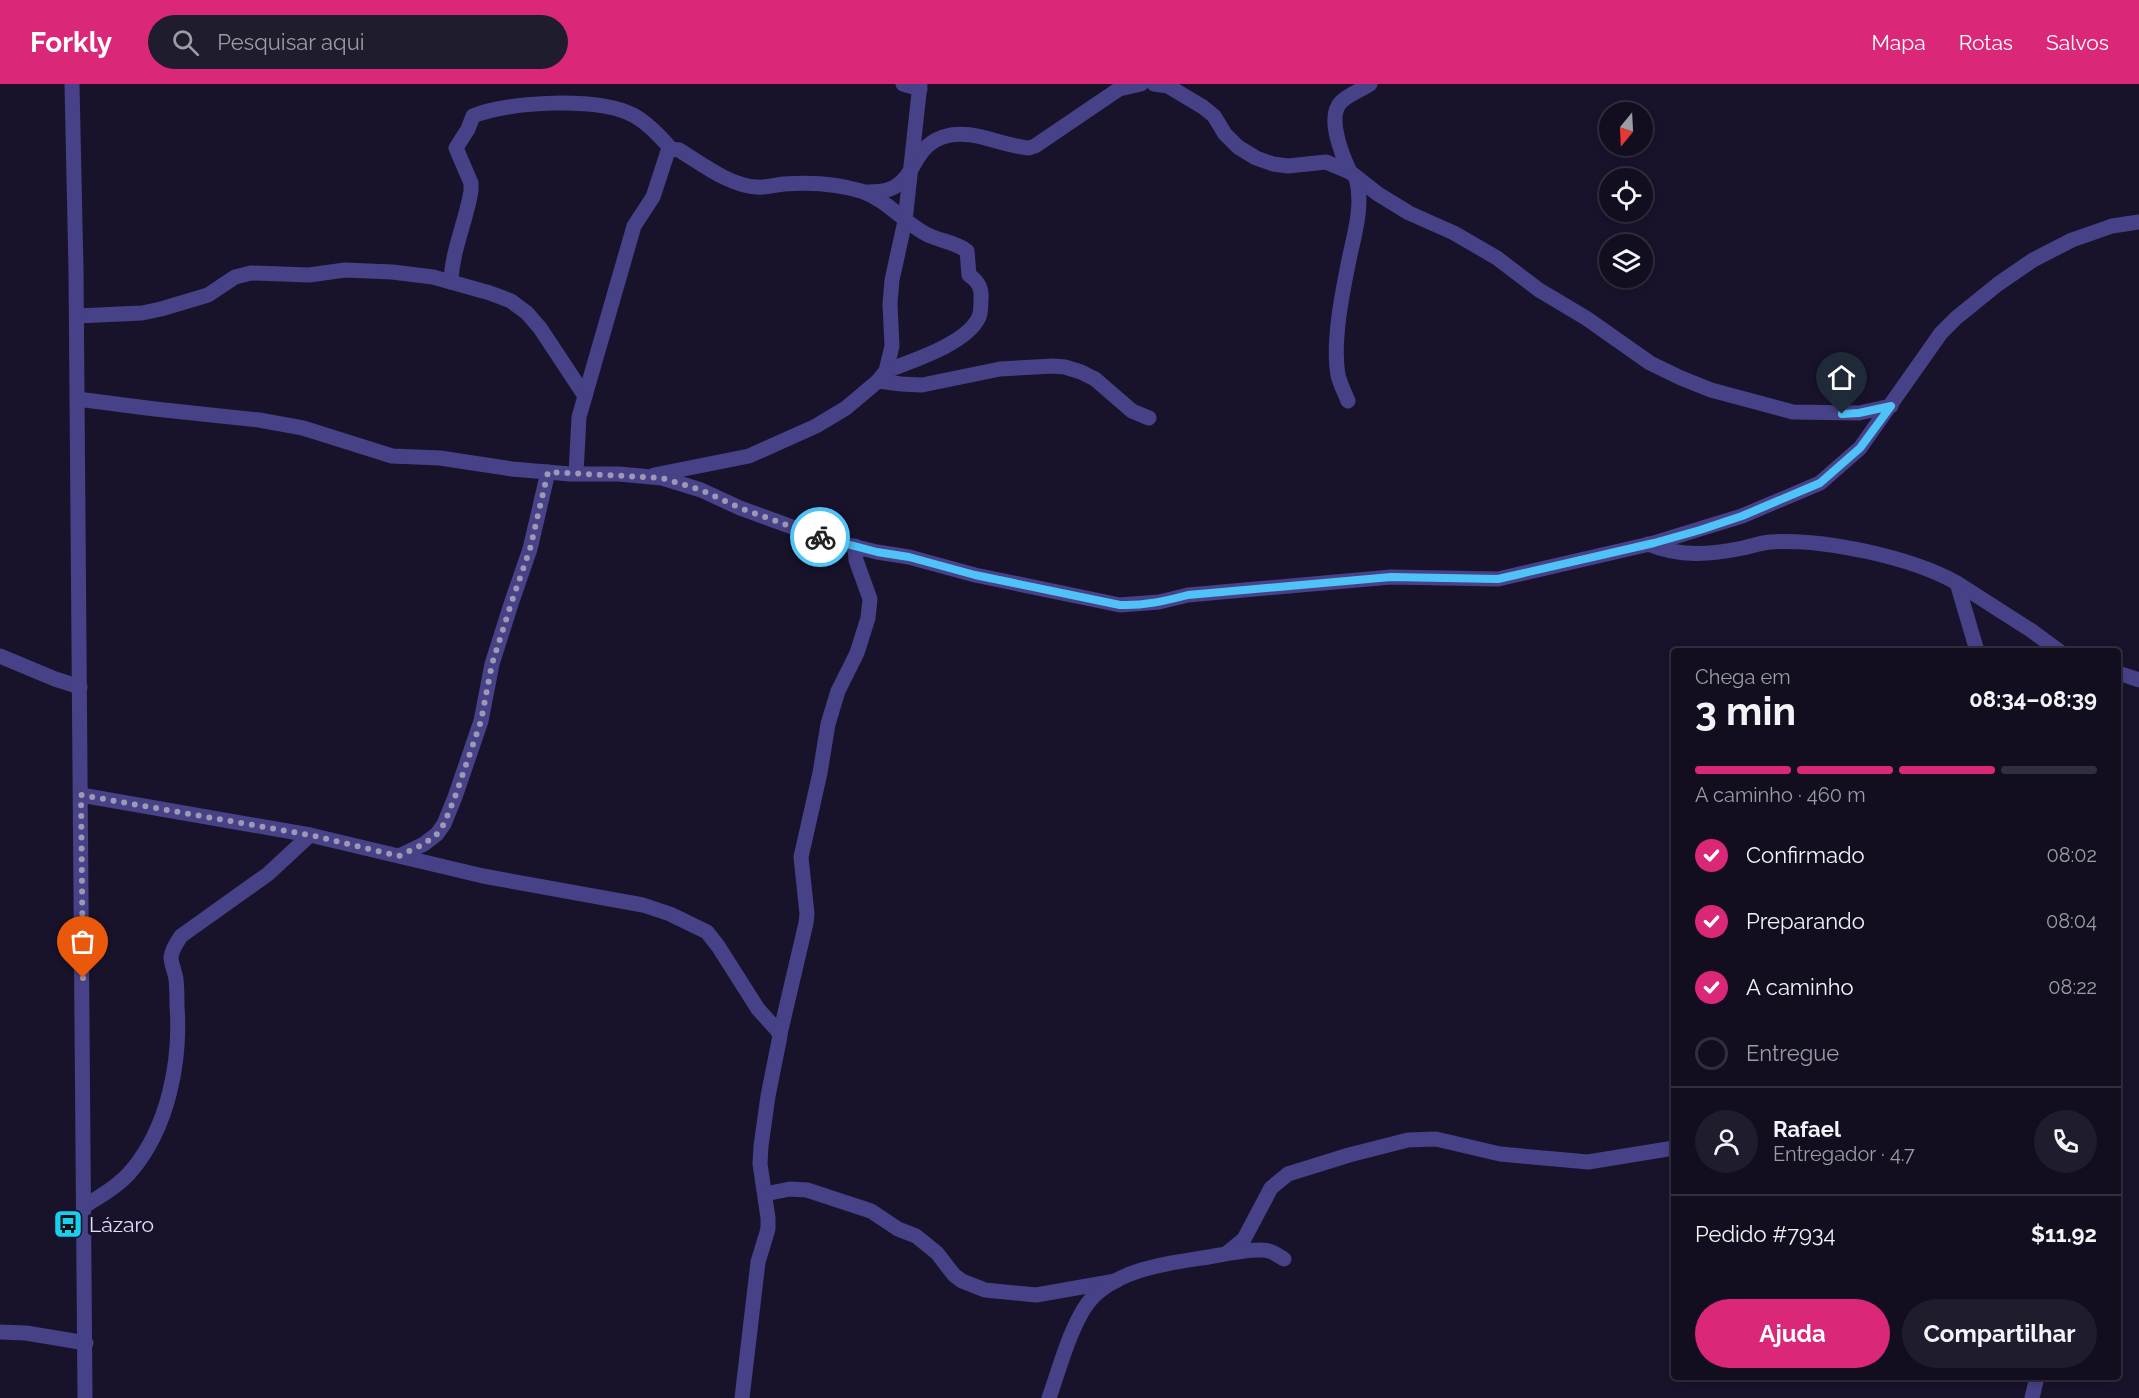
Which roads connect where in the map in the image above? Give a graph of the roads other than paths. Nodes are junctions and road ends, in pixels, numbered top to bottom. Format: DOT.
graph roads {
  1 [pos="72,84"];
  2 [pos="903,84"];
  3 [pos="1141,84"];
  4 [pos="1154,84"];
  5 [pos="1370,84"];
  6 [pos="920,86"];
  7 [pos="671,149"];
  8 [pos="911,166"];
  9 [pos="1353,174"];
  10 [pos="864,192"];
  11 [pos="905,221"];
  12 [pos="2139,222"];
  13 [pos="451,282"];
  14 [pos="77,316"];
  15 [pos="882,376"];
  16 [pos="585,396"];
  17 [pos="78,399"];
  18 [pos="1348,401"];
  19 [pos="1891,406"];
  20 [pos="1149,418"];
  21 [pos="548,472"];
  22 [pos="576,474"];
  23 [pos="648,476"];
  24 [pos="1647,544"];
  25 [pos="855,546"];
  26 [pos="1957,583"];
  27 [pos="1976,648"];
  28 [pos="2055,648"];
  29 [pos="0,656"];
  30 [pos="2121,674"];
  31 [pos="2139,680"];
  32 [pos="80,687"];
  33 [pos="81,795"];
  34 [pos="310,835"];
  35 [pos="399,856"];
  36 [pos="780,1034"];
  37 [pos="1671,1148"];
  38 [pos="765,1194"];
  39 [pos="85,1206"];
  40 [pos="1227,1253"];
  41 [pos="1284,1259"];
  42 [pos="1116,1281"];
  43 [pos="0,1332"];
  44 [pos="86,1343"];
  45 [pos="2036,1380"];
  46 [pos="85,1398"];
  47 [pos="742,1398"];
  48 [pos="1050,1398"];
  49 [pos="2032,1398"];
  1 -- 14 [label="street"];
  2 -- 6 [label="street"];
  3 -- 8 [label="street"];
  4 -- 9 [label="street"];
  5 -- 9 [label="street"];
  6 -- 8 [label="street"];
  7 -- 10 [label="street"];
  7 -- 13 [label="street"];
  7 -- 16 [label="street"];
  8 -- 10 [label="street"];
  8 -- 11 [label="street"];
  9 -- 18 [label="street"];
  9 -- 19 [label="street"];
  10 -- 11 [label="street"];
  11 -- 15 [label="street"];
  11 -- 15 [label="street"];
  12 -- 19 [label="street"];
  13 -- 14 [label="street"];
  13 -- 16 [label="street"];
  14 -- 17 [label="street"];
  15 -- 20 [label="street"];
  15 -- 23 [label="street"];
  16 -- 22 [label="street"];
  17 -- 21 [label="street"];
  17 -- 32 [label="street"];
  19 -- 24 [label="street"];
  21 -- 22 [label="street"];
  21 -- 35 [label="street"];
  22 -- 23 [label="street"];
  23 -- 25 [label="street"];
  24 -- 25 [label="street"];
  24 -- 26 [label="street"];
  25 -- 36 [label="street"];
  26 -- 27 [label="street"];
  26 -- 28 [label="street"];
  29 -- 32 [label="street"];
  30 -- 31 [label="street"];
  32 -- 33 [label="street"];
  33 -- 34 [label="street"];
  33 -- 39 [label="street"];
  34 -- 35 [label="street"];
  34 -- 39 [label="street"];
  35 -- 36 [label="street"];
  36 -- 38 [label="street"];
  37 -- 40 [label="street"];
  38 -- 42 [label="street"];
  38 -- 47 [label="street"];
  39 -- 44 [label="street"];
  40 -- 41 [label="street"];
  40 -- 42 [label="street"];
  42 -- 48 [label="street"];
  43 -- 44 [label="street"];
  44 -- 46 [label="street"];
  45 -- 49 [label="street"];
}
